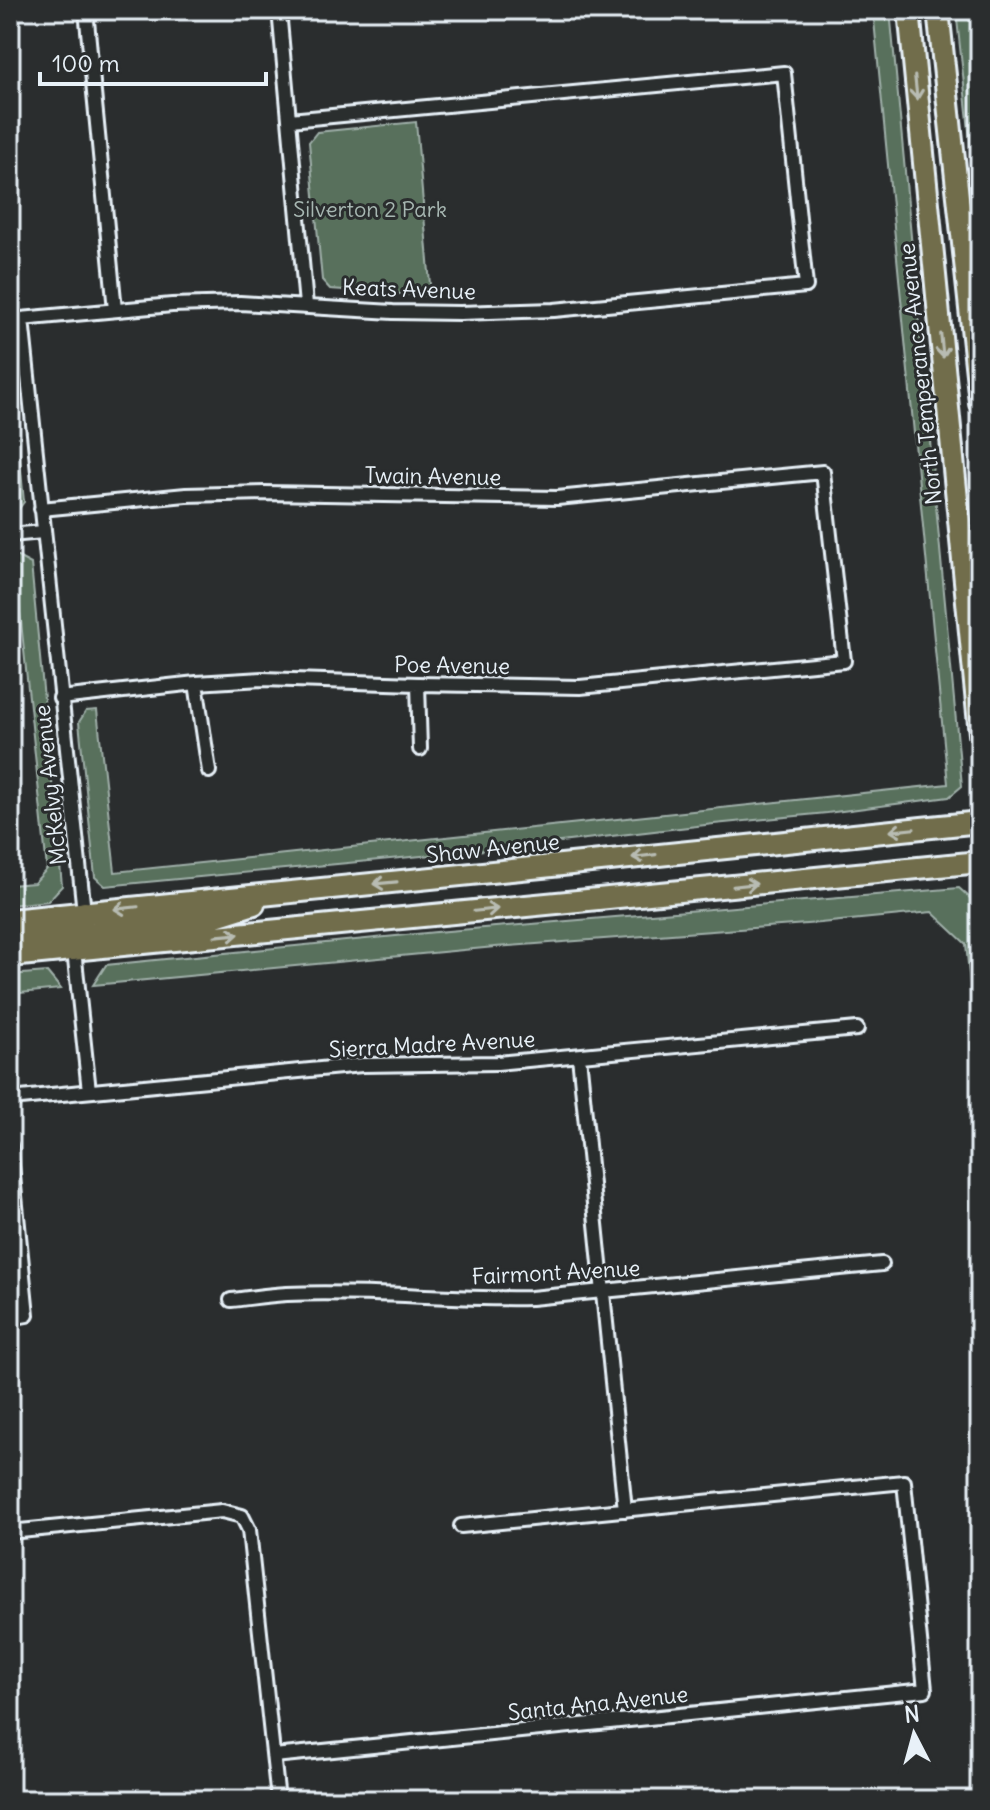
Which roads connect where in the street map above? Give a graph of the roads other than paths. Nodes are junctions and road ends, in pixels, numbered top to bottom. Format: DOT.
graph roads {
  1 [pos="86,10"];
  2 [pos="279,10"];
  3 [pos="909,10"];
  4 [pos="938,10"];
  5 [pos="290,120"];
  6 [pos="306,305"];
  7 [pos="115,310"];
  8 [pos="16,320"];
  9 [pos="980,402"];
  10 [pos="41,509"];
  11 [pos="43,532"];
  12 [pos="10,535"];
  13 [pos="844,661"];
  14 [pos="196,683"];
  15 [pos="418,684"];
  16 [pos="60,698"];
  17 [pos="980,734"];
  18 [pos="420,749"];
  19 [pos="209,771"];
  20 [pos="980,822"];
  21 [pos="980,862"];
  22 [pos="296,891"];
  23 [pos="84,912"];
  24 [pos="10,920"];
  25 [pos="10,939"];
  26 [pos="74,950"];
  27 [pos="10,956"];
  28 [pos="857,1029"];
  29 [pos="579,1056"];
  30 [pos="89,1091"];
  31 [pos="10,1099"];
  32 [pos="10,1146"];
  33 [pos="882,1264"];
  34 [pos="603,1292"];
  35 [pos="231,1300"];
  36 [pos="10,1318"];
  37 [pos="625,1510"];
  38 [pos="461,1526"];
  39 [pos="10,1532"];
  40 [pos="274,1756"];
  41 [pos="278,1800"];
  1 -- 7 [label="street"];
  2 -- 5 [label="street"];
  3 -- 17 [label="main road, North Temperance Avenue, one-way"];
  4 -- 9 [label="main road"];
  5 -- 6 [label="street"];
  5 -- 6 [label="street, Keats Avenue"];
  6 -- 7 [label="street, Keats Avenue"];
  7 -- 8 [label="street, Keats Avenue"];
  8 -- 10 [label="street, McKelvy Avenue"];
  10 -- 11 [label="street, McKelvy Avenue"];
  10 -- 13 [label="street, Twain Avenue"];
  11 -- 12 [label="street"];
  11 -- 16 [label="street, McKelvy Avenue"];
  13 -- 15 [label="street, Poe Avenue"];
  14 -- 15 [label="street, Poe Avenue"];
  14 -- 16 [label="street, Poe Avenue"];
  14 -- 19 [label="street"];
  15 -- 18 [label="street"];
  16 -- 23 [label="street, McKelvy Avenue"];
  20 -- 22 [label="main road, Shaw Avenue, one-way"];
  26 -- 21 [label="main road, one-way"];
  22 -- 23 [label="main road, Shaw Avenue, one-way"];
  22 -- 26 [label="main road"];
  23 -- 24 [label="main road, Shaw Avenue"];
  23 -- 25 [label="main road"];
  26 -- 27 [label="main road"];
  26 -- 30 [label="street"];
  28 -- 29 [label="street, Sierra Madre Avenue"];
  29 -- 30 [label="street, Sierra Madre Avenue"];
  29 -- 34 [label="street"];
  30 -- 31 [label="street, Sierra Madre Avenue"];
  32 -- 36 [label="street"];
  33 -- 34 [label="street, Fairmont Avenue"];
  34 -- 35 [label="street, Fairmont Avenue"];
  34 -- 37 [label="street"];
  37 -- 38 [label="street"];
  37 -- 40 [label="street, Santa Ana Avenue"];
  39 -- 40 [label="street"];
  40 -- 41 [label="street"];
}
